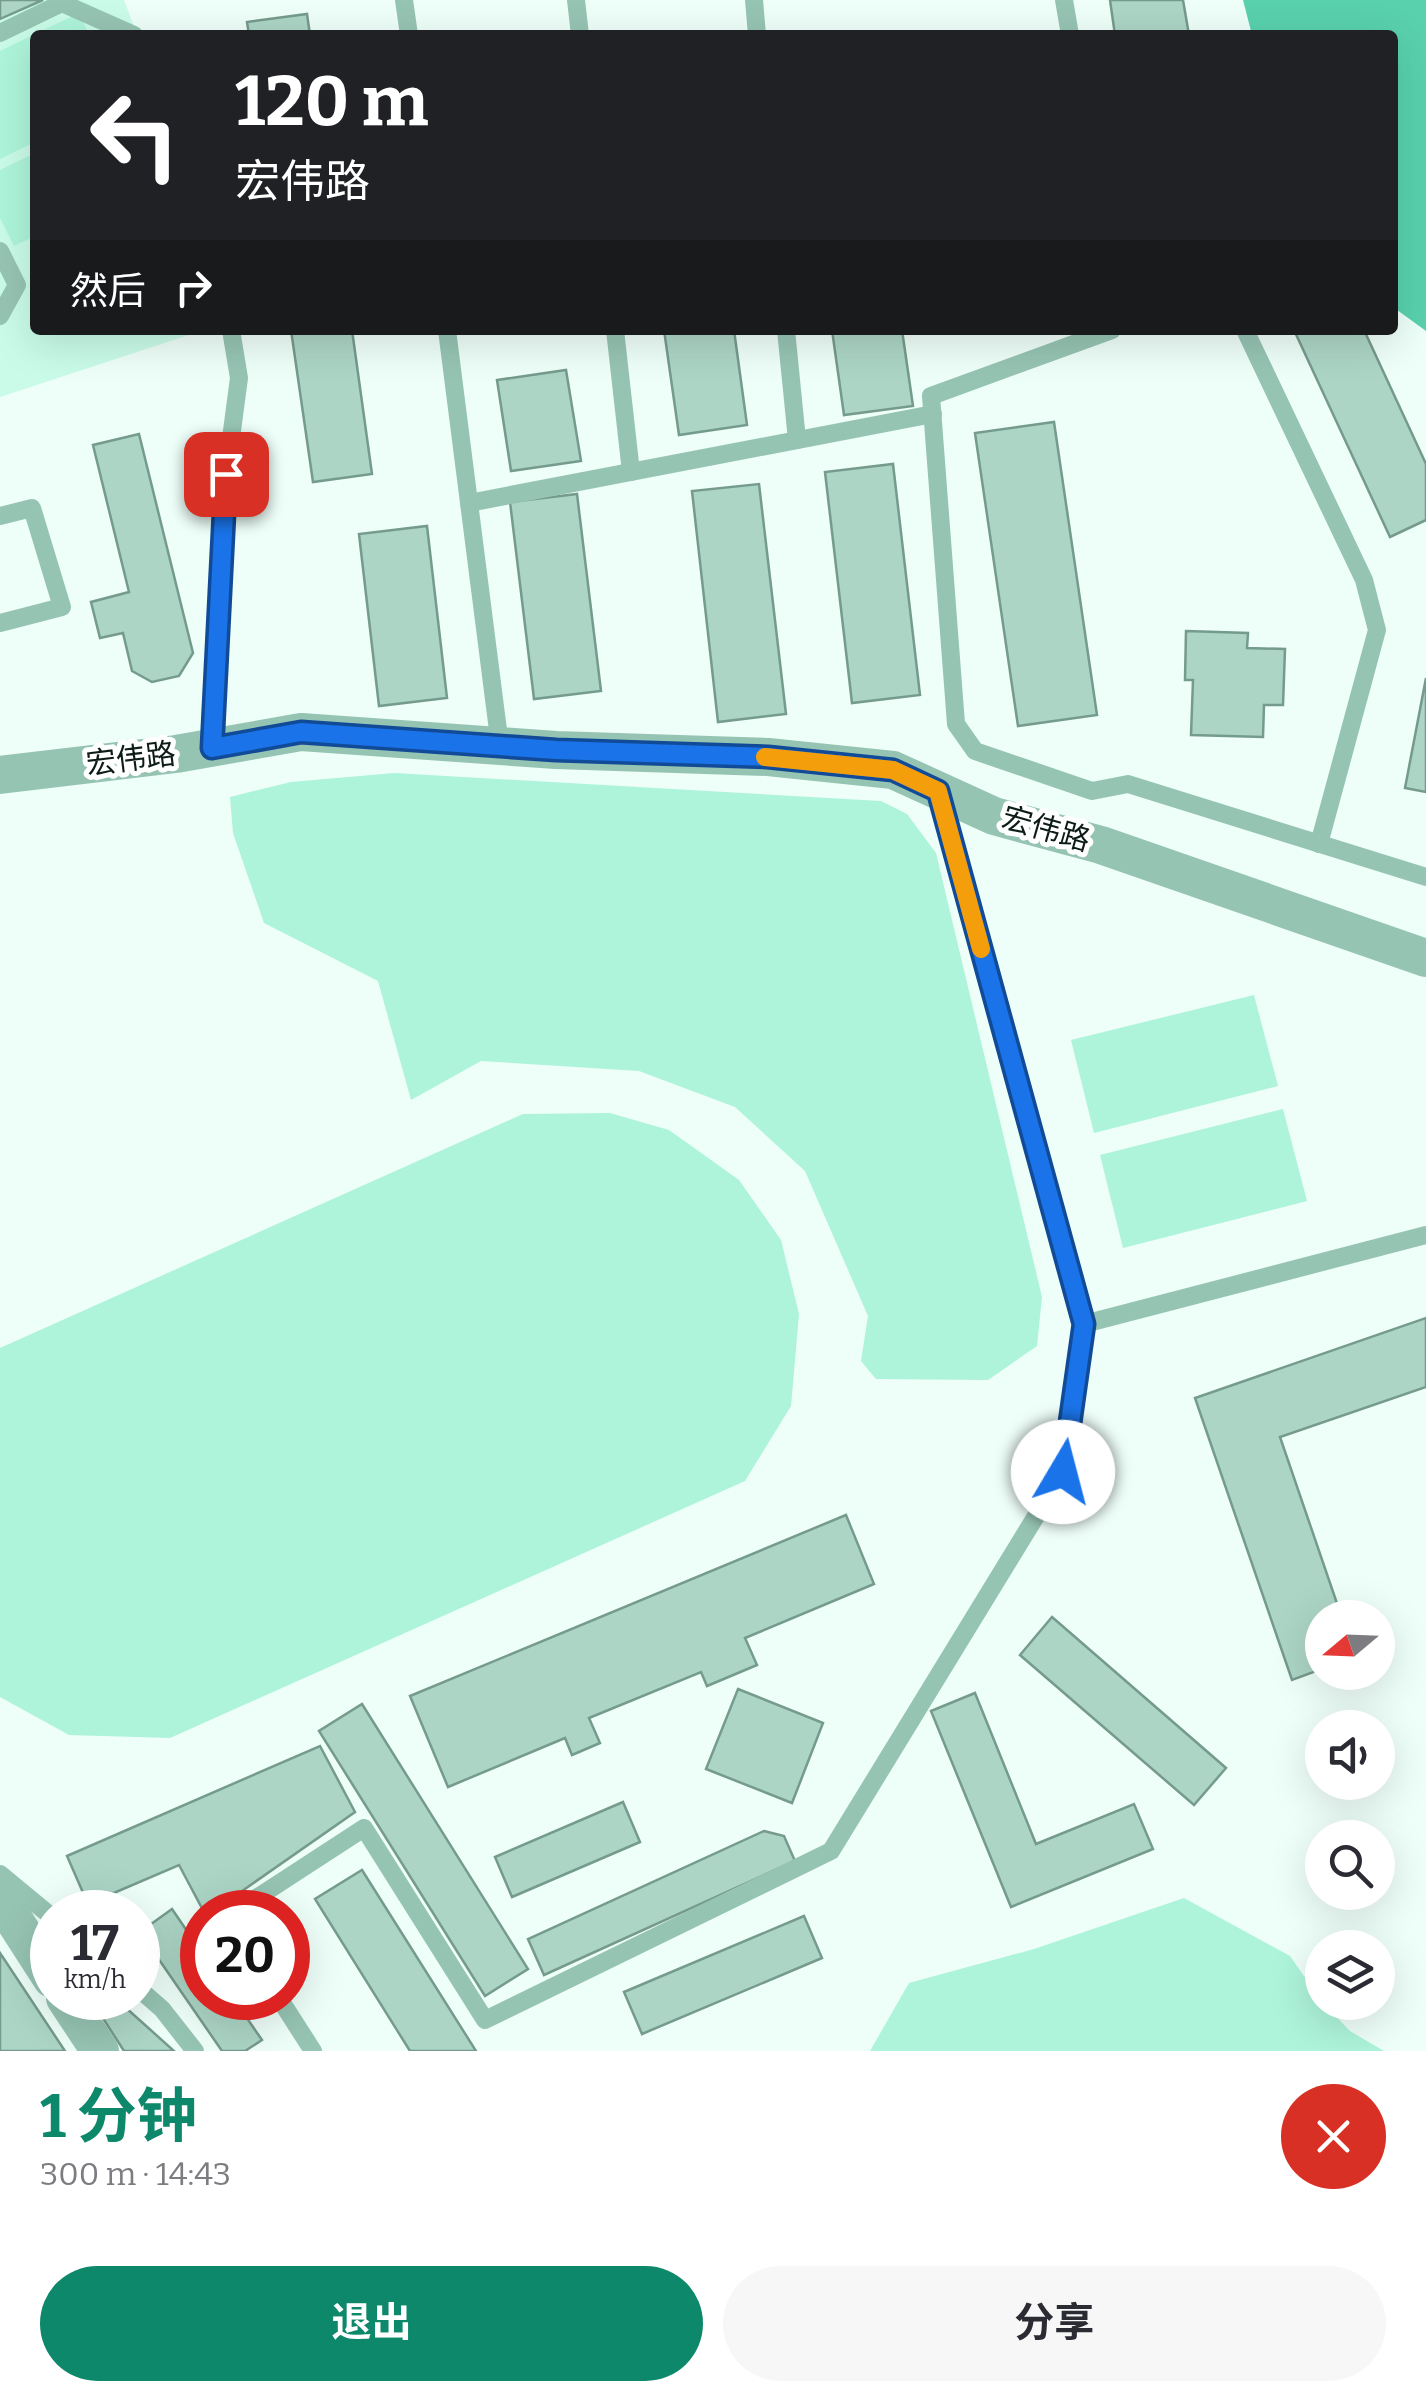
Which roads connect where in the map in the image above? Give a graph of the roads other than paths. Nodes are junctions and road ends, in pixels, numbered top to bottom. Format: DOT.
graph roads {
  1 [pos="404,0"];
  2 [pos="576,0"];
  3 [pos="754,0"];
  4 [pos="1064,0"];
  5 [pos="123,30"];
  6 [pos="408,30"];
  7 [pos="579,30"];
  8 [pos="757,30"];
  9 [pos="1069,30"];
  10 [pos="0,33"];
  11 [pos="0,251"];
  12 [pos="0,316"];
  13 [pos="232,335"];
  14 [pos="448,335"];
  15 [pos="616,335"];
  16 [pos="786,335"];
  17 [pos="1098,335"];
  18 [pos="1247,335"];
  19 [pos="933,414"];
  20 [pos="797,440"];
  21 [pos="631,472"];
  22 [pos="469,502"];
  23 [pos="0,516"];
  24 [pos="0,623"];
  25 [pos="500,746"];
  26 [pos="212,748"];
  27 [pos="0,775"];
  28 [pos="938,791"];
  29 [pos="1319,844"];
  30 [pos="1426,878"];
  31 [pos="1426,958"];
  32 [pos="1426,1235"];
  33 [pos="1084,1324"];
  34 [pos="0,1874"];
  35 [pos="269,1890"];
  36 [pos="0,1898"];
  37 [pos="30,1899"];
  38 [pos="30,1944"];
  39 [pos="160,2007"];
  40 [pos="80,2020"];
  41 [pos="294,2020"];
  42 [pos="100,2051"];
  43 [pos="195,2051"];
  44 [pos="314,2051"];
  1 -- 6 [label="lane"];
  2 -- 7 [label="lane"];
  3 -- 8 [label="lane"];
  4 -- 9 [label="lane"];
  5 -- 10 [label="lane"];
  11 -- 12 [label="lane"];
  13 -- 26 [label="lane"];
  14 -- 22 [label="lane"];
  15 -- 21 [label="lane"];
  16 -- 20 [label="lane"];
  17 -- 19 [label="lane"];
  18 -- 29 [label="lane"];
  19 -- 20 [label="lane"];
  19 -- 29 [label="lane"];
  20 -- 21 [label="lane"];
  21 -- 22 [label="lane"];
  22 -- 25 [label="lane"];
  23 -- 24 [label="lane"];
  25 -- 26 [label="street, 宏伟路"];
  25 -- 28 [label="street, 宏伟路"];
  26 -- 27 [label="street, 宏伟路"];
  28 -- 31 [label="street, 宏伟路"];
  28 -- 33 [label="lane"];
  29 -- 30 [label="lane"];
  32 -- 33 [label="lane"];
  33 -- 35 [label="lane"];
  34 -- 37 [label="lane"];
  36 -- 38 [label="street"];
  39 -- 43 [label="lane"];
  40 -- 42 [label="street"];
  41 -- 44 [label="lane"];
}
